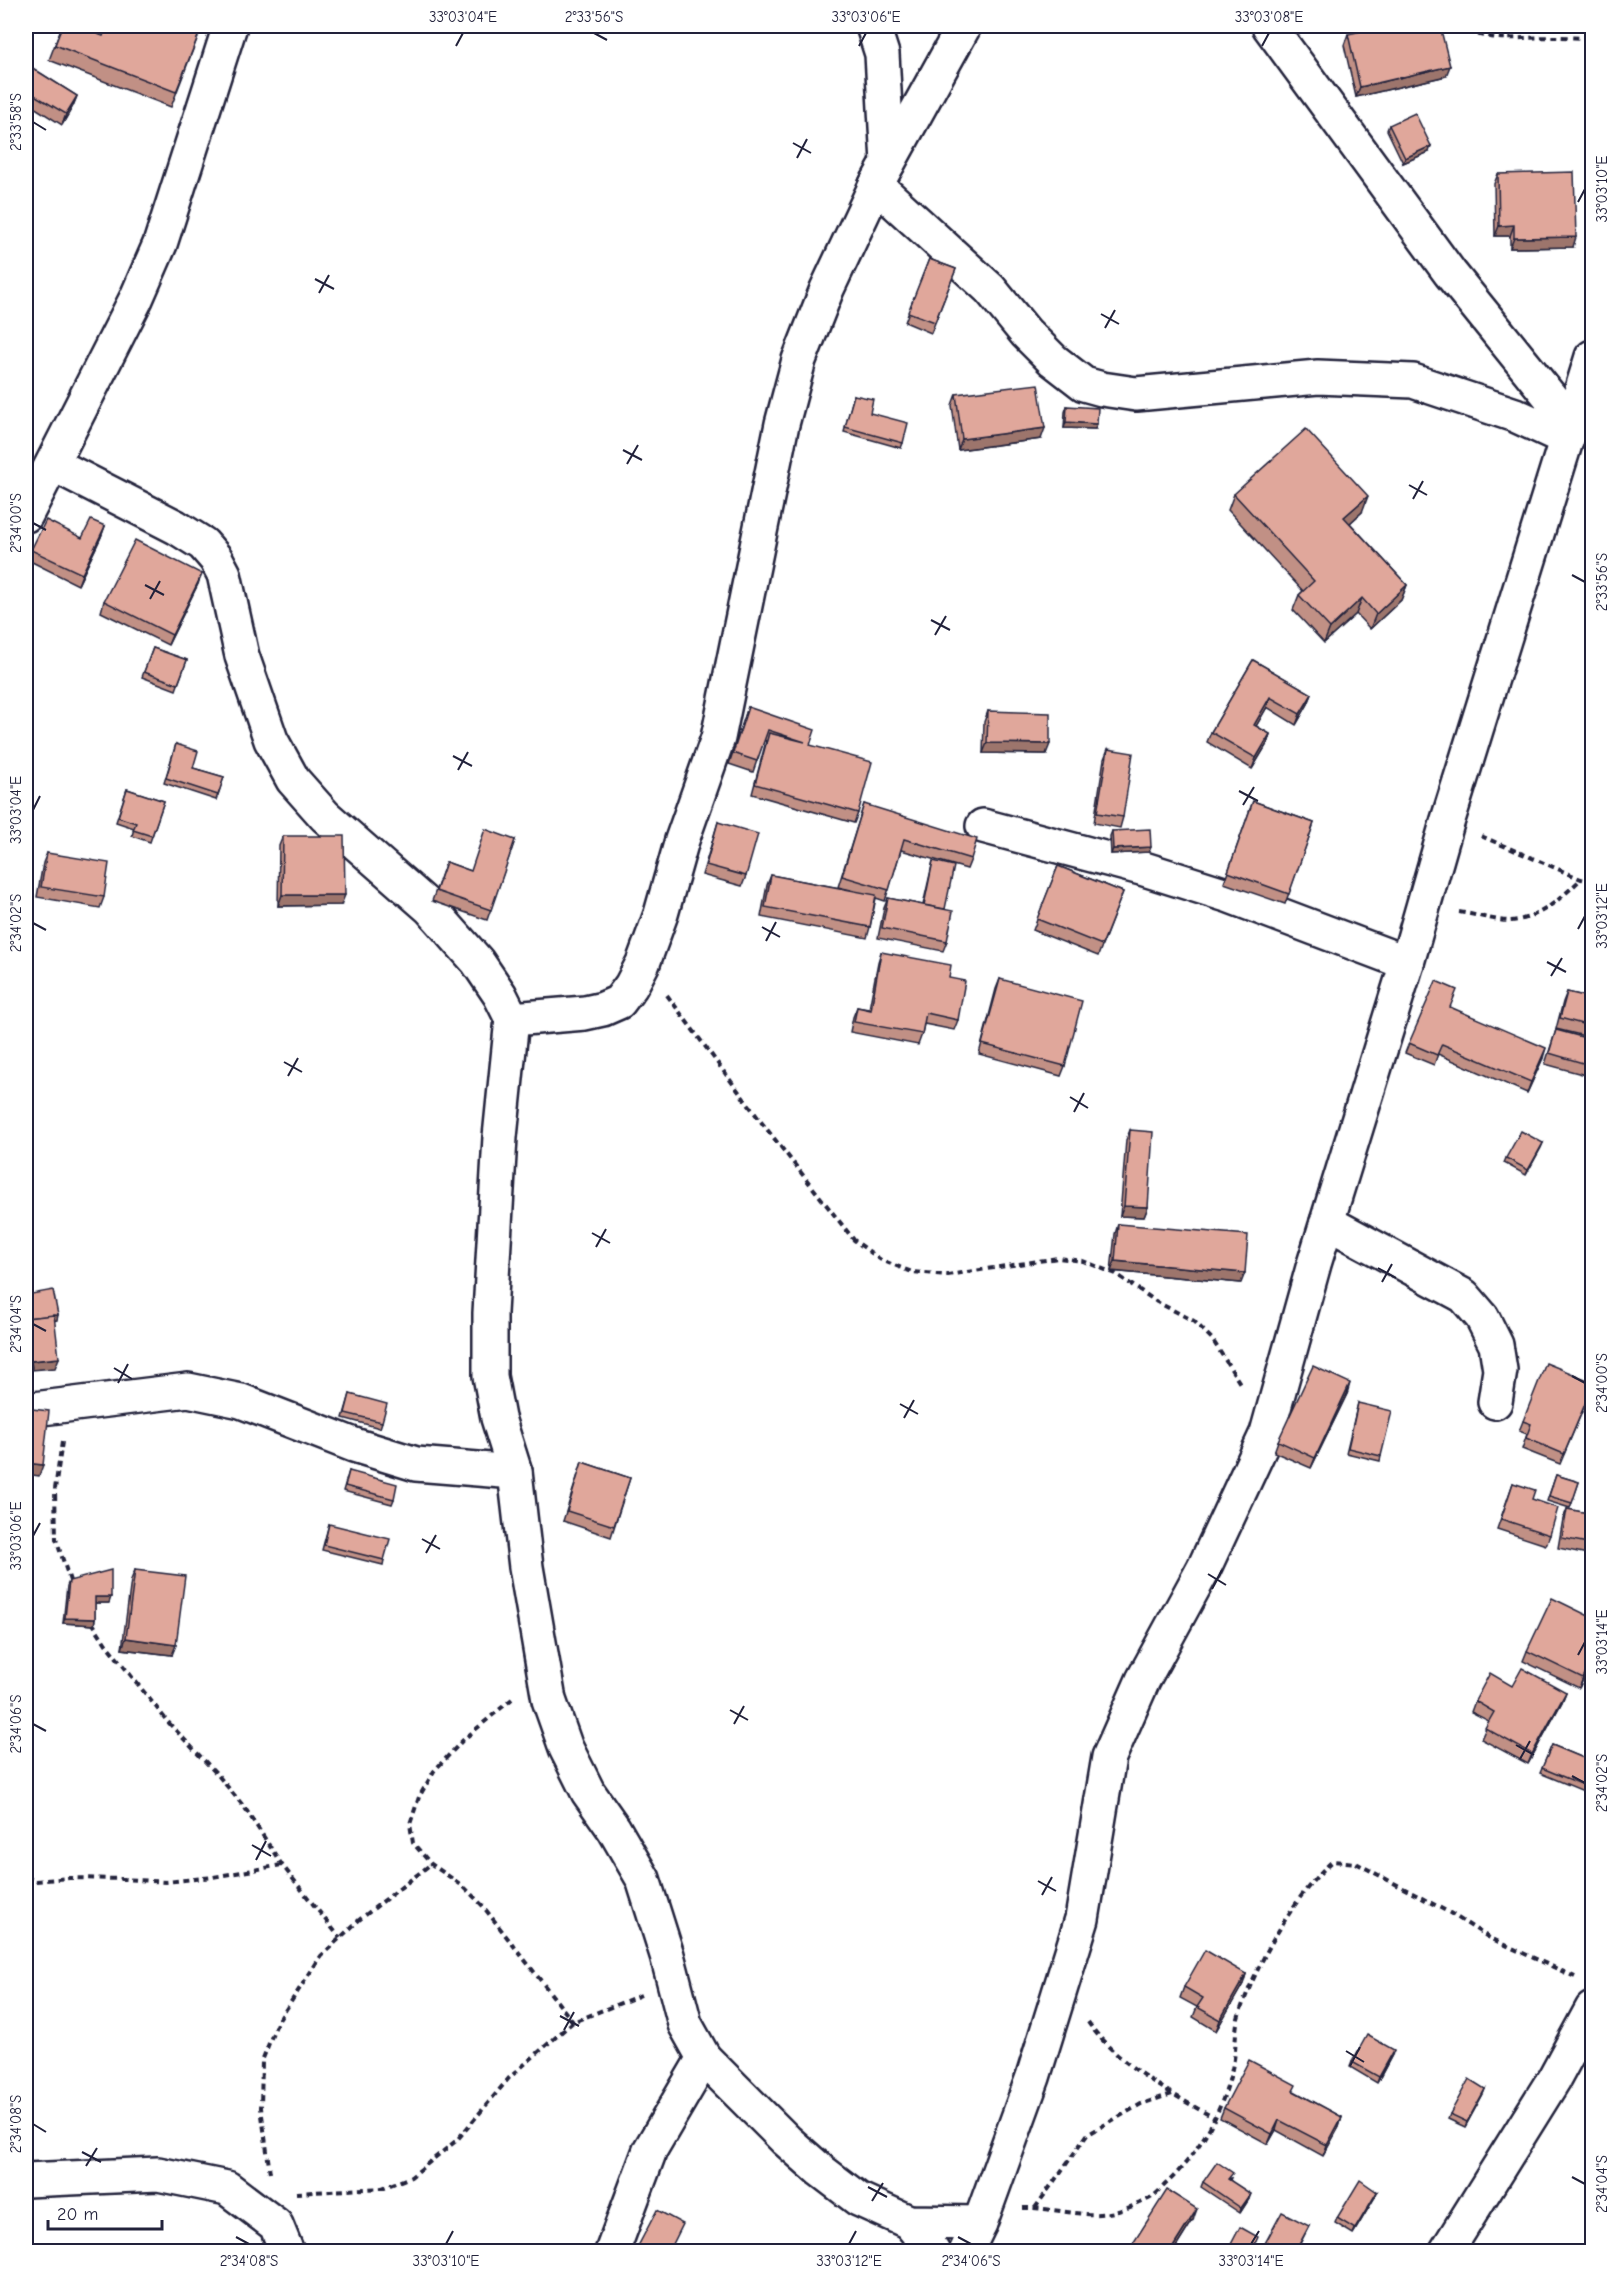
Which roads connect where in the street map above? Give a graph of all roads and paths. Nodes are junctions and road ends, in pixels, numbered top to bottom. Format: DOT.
graph roads {
  1 [pos="230,26"];
  2 [pos="873,26"];
  3 [pos="964,26"];
  4 [pos="1269,26"];
  5 [pos="1459,26"];
  6 [pos="1593,38"];
  7 [pos="882,175"];
  8 [pos="1593,357"];
  9 [pos="1570,431"];
  10 [pos="53,464"];
  11 [pos="26,515"];
  12 [pos="1447,823"];
  13 [pos="983,826"];
  14 [pos="1581,879"];
  15 [pos="1593,882"];
  16 [pos="1423,907"];
  17 [pos="643,963"];
  18 [pos="1407,963"];
  19 [pos="512,1018"];
  20 [pos="1327,1222"];
  21 [pos="1495,1402"];
  22 [pos="67,1405"];
  23 [pos="26,1410"];
  24 [pos="1267,1433"];
  25 [pos="515,1472"];
  26 [pos="75,1593"];
  27 [pos="89,1617"];
  28 [pos="544,1676"];
  29 [pos="431,1864"];
  30 [pos="282,1865"];
  31 [pos="26,1877"];
  32 [pos="340,1938"];
  33 [pos="672,1981"];
  34 [pos="1062,1984"];
  35 [pos="1590,2002"];
  36 [pos="573,2022"];
  37 [pos="704,2058"];
  38 [pos="1173,2094"];
  39 [pos="1216,2119"];
  40 [pos="26,2181"];
  41 [pos="1035,2208"];
  42 [pos="909,2222"];
  43 [pos="279,2223"];
  44 [pos="977,2228"];
  45 [pos="612,2252"];
  46 [pos="933,2252"];
  47 [pos="1446,2252"];
  1 -- 10 [label="street"];
  2 -- 7 [label="street"];
  3 -- 7 [label="street"];
  4 -- 9 [label="street"];
  5 -- 6 [label="path"];
  7 -- 9 [label="street"];
  7 -- 17 [label="street"];
  8 -- 9 [label="street"];
  9 -- 12 [label="street"];
  10 -- 11 [label="street"];
  10 -- 19 [label="street"];
  12 -- 14 [label="path"];
  12 -- 16 [label="street"];
  13 -- 18 [label="street"];
  14 -- 15 [label="path"];
  14 -- 16 [label="path"];
  16 -- 18 [label="street"];
  17 -- 19 [label="street"];
  17 -- 24 [label="path"];
  18 -- 20 [label="street"];
  19 -- 25 [label="street"];
  20 -- 21 [label="street"];
  20 -- 24 [label="street"];
  22 -- 23 [label="street"];
  22 -- 25 [label="street"];
  22 -- 26 [label="path"];
  24 -- 34 [label="street"];
  25 -- 28 [label="street"];
  27 -- 30 [label="path"];
  28 -- 29 [label="path"];
  28 -- 33 [label="street"];
  29 -- 32 [label="path"];
  29 -- 36 [label="path"];
  30 -- 31 [label="path"];
  30 -- 32 [label="path"];
  32 -- 43 [label="path"];
  33 -- 36 [label="path"];
  33 -- 37 [label="street"];
  34 -- 38 [label="path"];
  34 -- 44 [label="street"];
  35 -- 39 [label="path"];
  35 -- 47 [label="street"];
  36 -- 43 [label="path"];
  37 -- 42 [label="street"];
  37 -- 45 [label="street"];
  38 -- 39 [label="path"];
  38 -- 41 [label="path"];
  39 -- 41 [label="path"];
  40 -- 43 [label="street"];
  41 -- 44 [label="path"];
  42 -- 44 [label="street"];
  42 -- 46 [label="street"];
}
